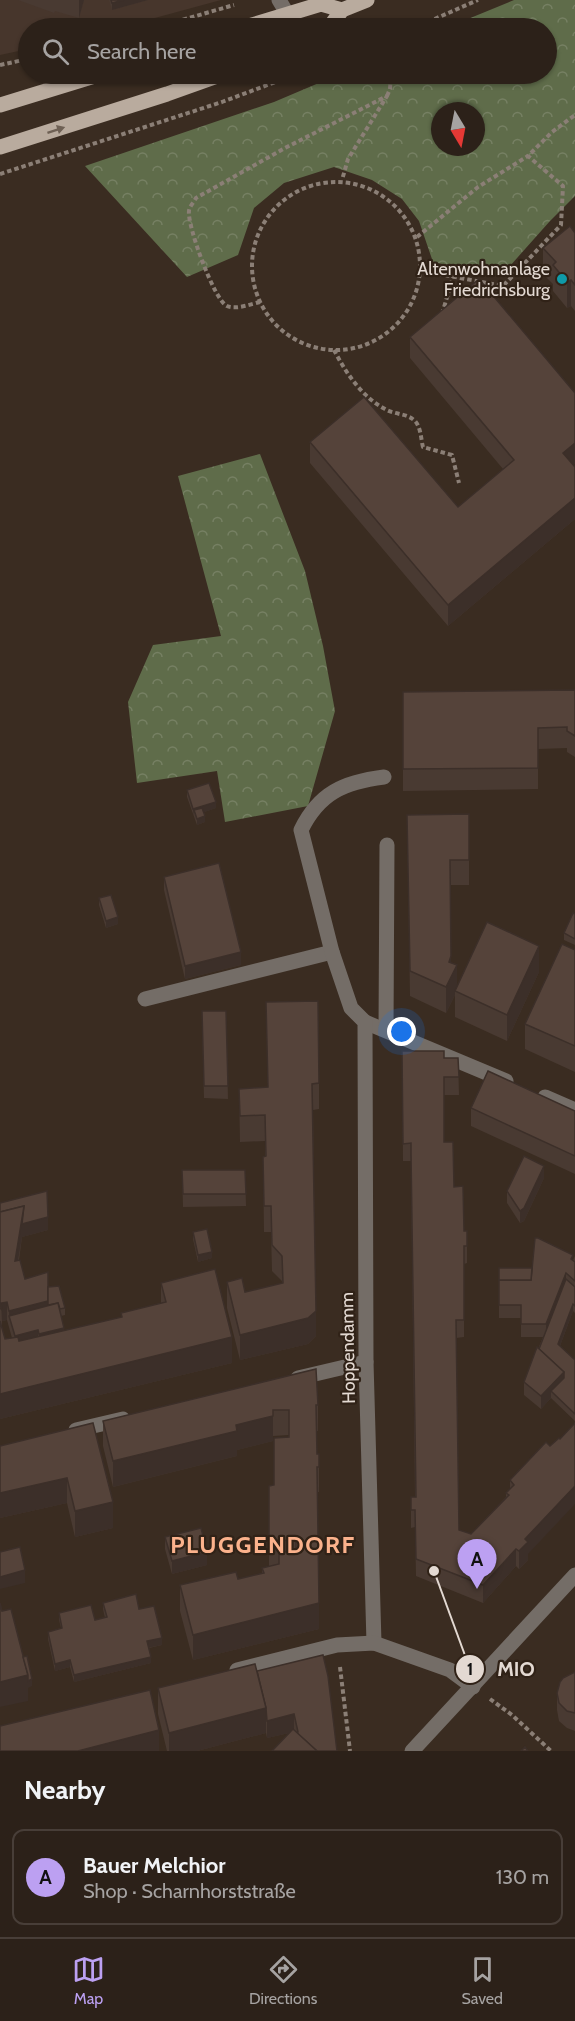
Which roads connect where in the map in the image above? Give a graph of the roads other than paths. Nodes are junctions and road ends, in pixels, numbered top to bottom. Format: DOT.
graph roads {
  1 [pos="279,0"];
  2 [pos="367,0"];
  3 [pos="342,10"];
  4 [pos="288,15"];
  5 [pos="277,18"];
  6 [pos="336,18"];
  7 [pos="68,84"];
  8 [pos="195,84"];
  9 [pos="0,105"];
  10 [pos="0,147"];
  11 [pos="384,777"];
  12 [pos="387,845"];
  13 [pos="332,952"];
  14 [pos="145,999"];
  15 [pos="365,1022"];
  16 [pos="386,1030"];
  17 [pos="575,1110"];
  18 [pos="366,1362"];
  19 [pos="286,1381"];
  20 [pos="137,1415"];
  21 [pos="57,1434"];
  22 [pos="575,1575"];
  23 [pos="374,1643"];
  24 [pos="221,1674"];
  25 [pos="473,1687"];
  26 [pos="412,1751"];
  1 -- 4 [label="street"];
  2 -- 3 [label="main road"];
  3 -- 4 [label="main road"];
  3 -- 6 [label="main road"];
  4 -- 5 [label="main road"];
  7 -- 9 [label="main road"];
  10 -- 8 [label="main road, one-way"];
  11 -- 13 [label="street"];
  12 -- 16 [label="street"];
  13 -- 14 [label="street"];
  13 -- 15 [label="street"];
  15 -- 16 [label="street"];
  15 -- 18 [label="street, Hoppendamm"];
  16 -- 17 [label="street"];
  18 -- 19 [label="street"];
  18 -- 23 [label="street, Hoppendamm"];
  20 -- 21 [label="street"];
  22 -- 25 [label="street"];
  23 -- 24 [label="street"];
  23 -- 25 [label="street"];
  25 -- 26 [label="street"];
}
